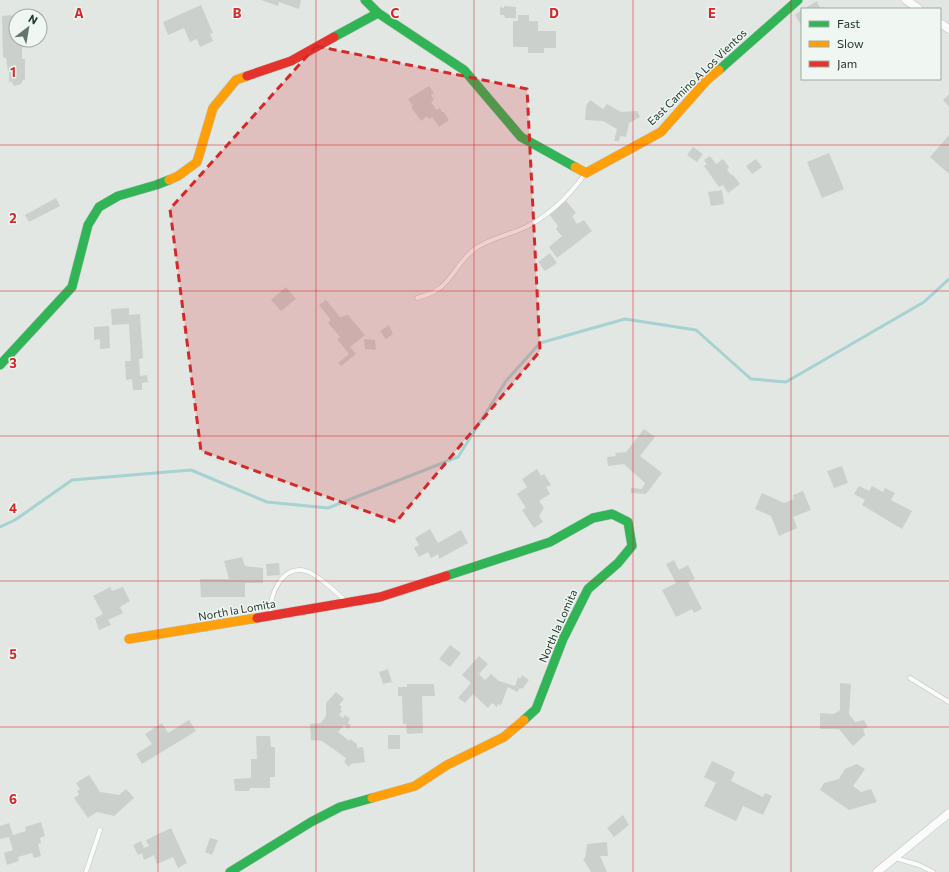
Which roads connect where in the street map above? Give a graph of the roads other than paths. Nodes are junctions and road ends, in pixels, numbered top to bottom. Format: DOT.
graph roads {
  1 [pos="365,0"];
  2 [pos="798,0"];
  3 [pos="906,0"];
  4 [pos="918,8"];
  5 [pos="378,13"];
  6 [pos="941,24"];
  7 [pos="949,30"];
  8 [pos="586,173"];
  9 [pos="417,298"];
  10 [pos="0,365"];
  11 [pos="347,603"];
  12 [pos="271,616"];
  13 [pos="129,639"];
  14 [pos="910,678"];
  15 [pos="949,702"];
  16 [pos="949,813"];
  17 [pos="100,830"];
  18 [pos="895,858"];
  19 [pos="86,872"];
  20 [pos="230,872"];
  21 [pos="877,872"];
  22 [pos="933,872"];
  1 -- 5 [label="street"];
  2 -- 8 [label="street, East Camino A Los Vientos"];
  3 -- 4 [label="street"];
  5 -- 8 [label="street"];
  5 -- 10 [label="street"];
  6 -- 7 [label="street"];
  8 -- 9 [label="lane"];
  11 -- 12 [label="street, North la Lomita"];
  11 -- 12 [label="lane"];
  11 -- 20 [label="street, North la Lomita"];
  12 -- 13 [label="street, North la Lomita"];
  14 -- 15 [label="lane"];
  16 -- 18 [label="street"];
  17 -- 19 [label="lane"];
  18 -- 21 [label="street"];
  18 -- 22 [label="lane"];
}
